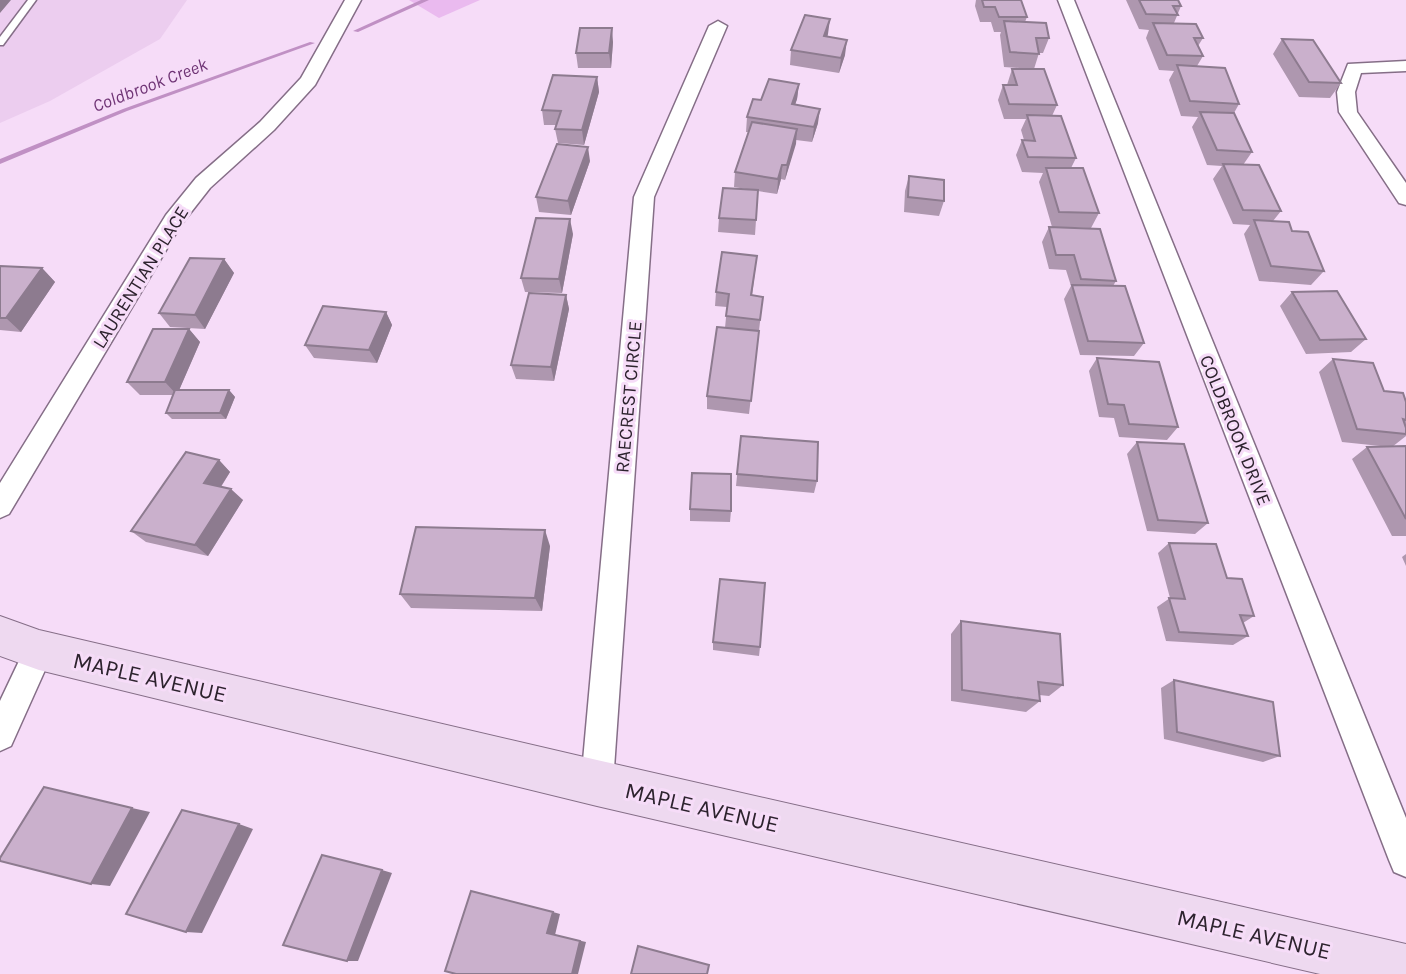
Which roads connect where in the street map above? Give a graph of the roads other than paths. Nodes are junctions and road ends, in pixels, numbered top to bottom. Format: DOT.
graph roads {
  1 [pos="32,0"];
  2 [pos="353,0"];
  3 [pos="1066,0"];
  4 [pos="718,26"];
  5 [pos="0,43"];
  6 [pos="1406,66"];
  7 [pos="1406,198"];
  8 [pos="0,506"];
  9 [pos="20,643"];
  10 [pos="0,735"];
  11 [pos="597,783"];
  12 [pos="1406,860"];
  13 [pos="1406,969"];
  1 -- 5 [label="lane"];
  2 -- 8 [label="street, LAURENTIAN PLACE"];
  3 -- 12 [label="street, COLDBROOK DRIVE"];
  4 -- 11 [label="street, RAECREST CIRCLE"];
  6 -- 7 [label="street"];
  9 -- 10 [label="street"];
  9 -- 11 [label="main road, MAPLE AVENUE"];
  11 -- 13 [label="main road, MAPLE AVENUE"];
}
